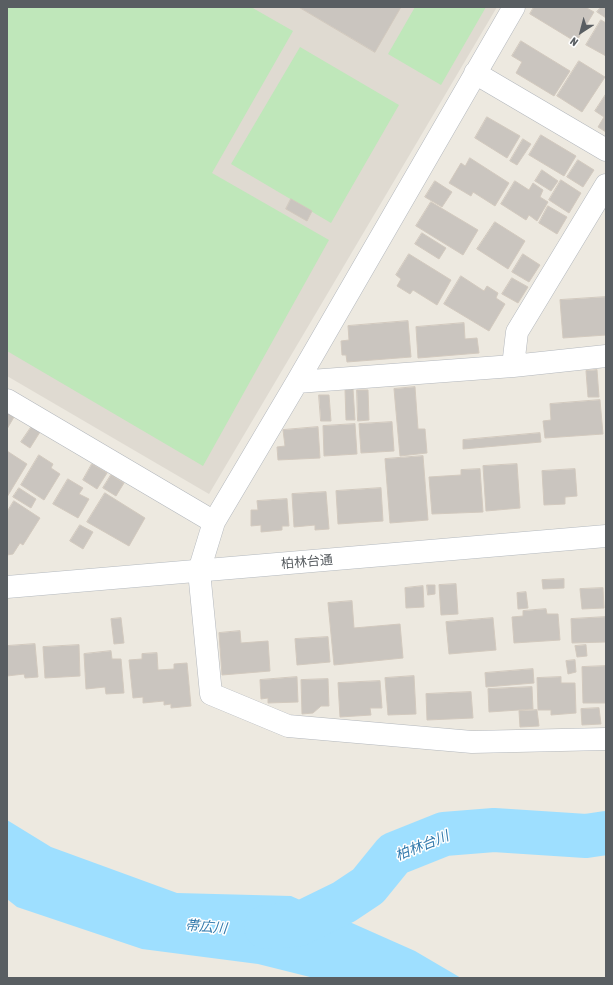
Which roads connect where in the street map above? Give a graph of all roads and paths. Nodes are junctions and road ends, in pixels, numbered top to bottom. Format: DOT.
graph roads {
  1 [pos="514,7"];
  2 [pos="475,73"];
  3 [pos="606,150"];
  4 [pos="606,184"];
  5 [pos="606,356"];
  6 [pos="513,366"];
  7 [pos="297,382"];
  8 [pos="7,400"];
  9 [pos="214,522"];
  10 [pos="606,536"];
  11 [pos="199,571"];
  12 [pos="7,587"];
  13 [pos="606,739"];
  1 -- 2 [label="street"];
  2 -- 3 [label="street"];
  2 -- 7 [label="street"];
  4 -- 6 [label="street"];
  5 -- 6 [label="street"];
  6 -- 7 [label="street"];
  7 -- 9 [label="street"];
  8 -- 9 [label="street"];
  9 -- 11 [label="street"];
  10 -- 11 [label="street, 柏林台通"];
  11 -- 12 [label="street, 柏林台通"];
  11 -- 13 [label="street"];
}
